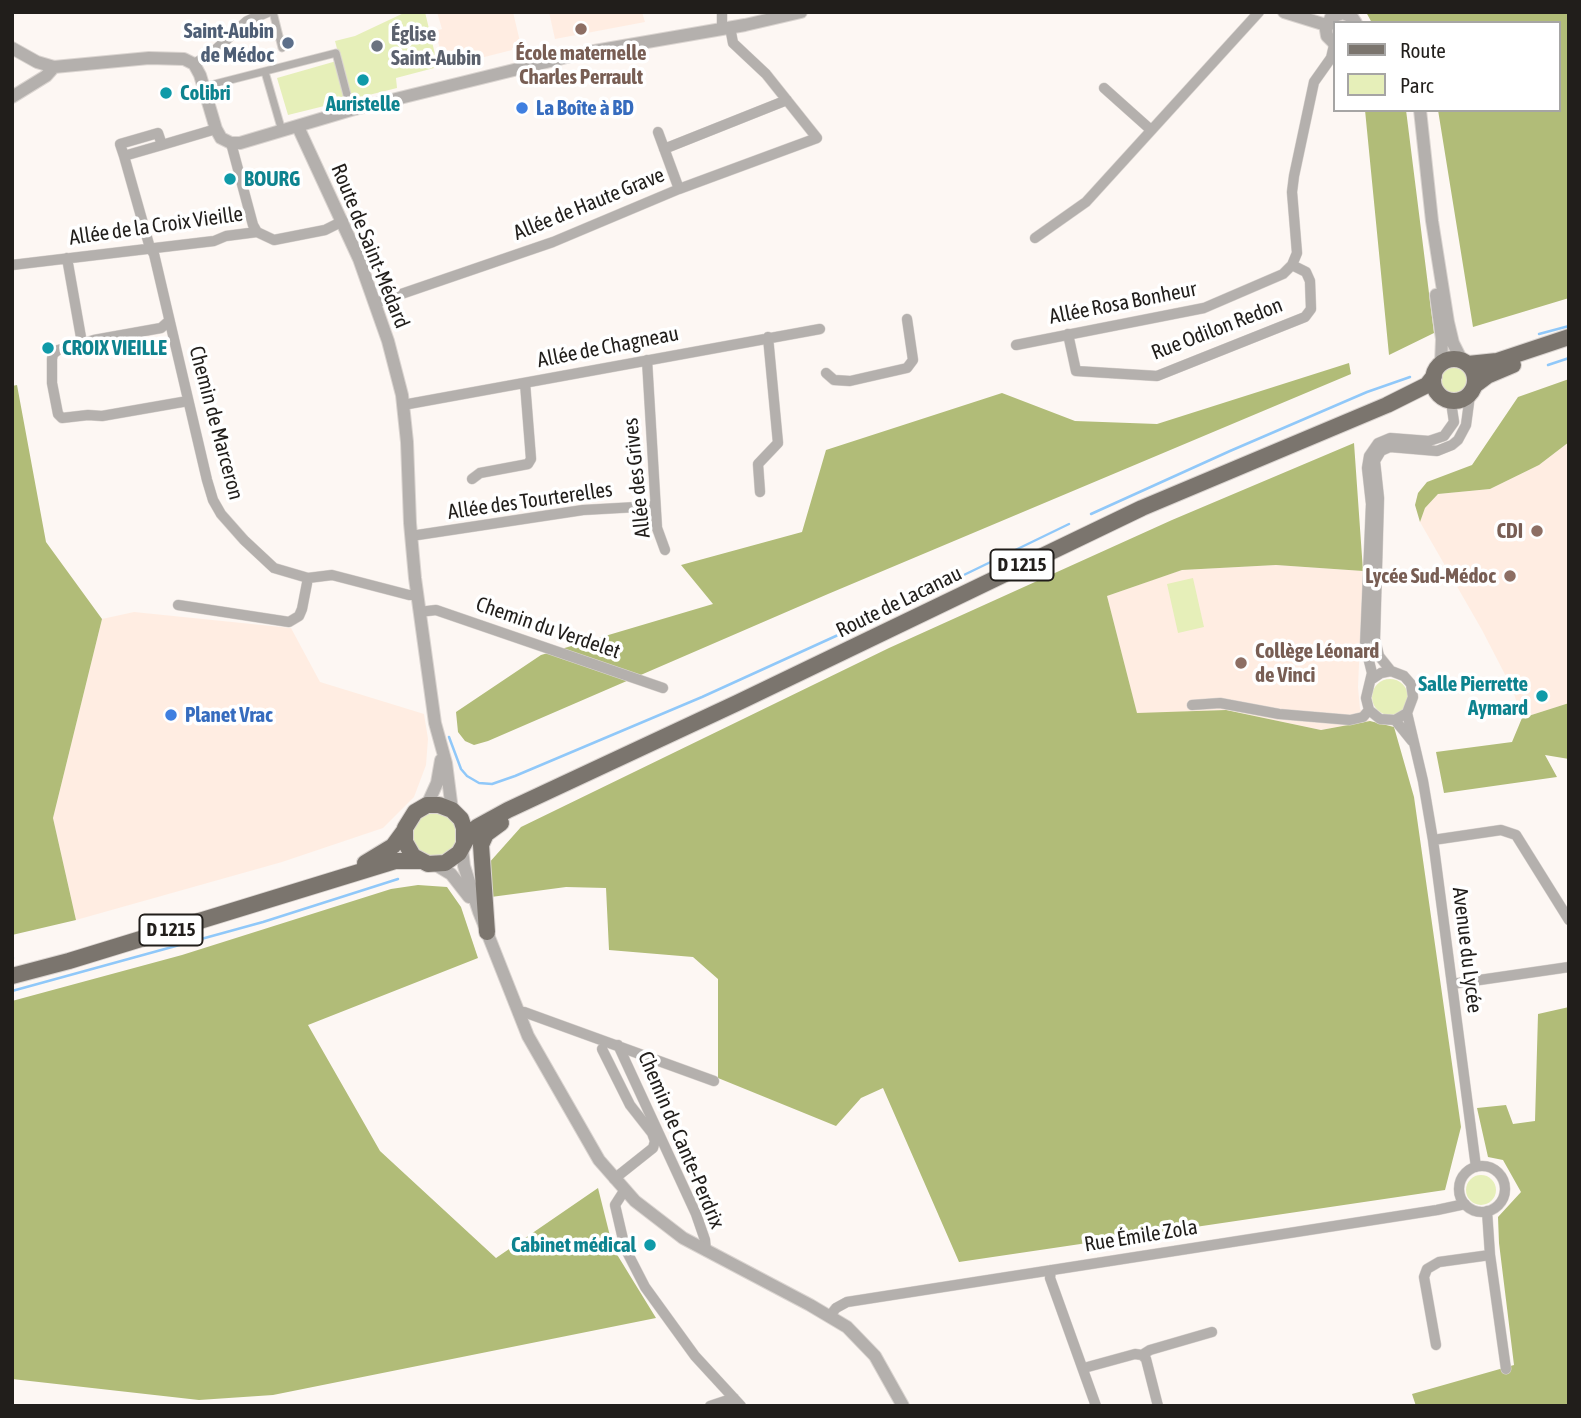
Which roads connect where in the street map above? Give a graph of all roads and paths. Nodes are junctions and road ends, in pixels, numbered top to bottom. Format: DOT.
graph roads {
  1 [pos="270,12"];
  2 [pos="722,12"];
  3 [pos="801,12"];
  4 [pos="1259,12"];
  5 [pos="1284,12"];
  6 [pos="1338,13"];
  7 [pos="1354,21"];
  8 [pos="1326,25"];
  9 [pos="726,28"];
  10 [pos="1332,42"];
  11 [pos="14,53"];
  12 [pos="1332,53"];
  13 [pos="194,64"];
  14 [pos="287,66"];
  15 [pos="54,67"];
  16 [pos="265,72"];
  17 [pos="203,87"];
  18 [pos="1104,88"];
  19 [pos="12,97"];
  20 [pos="787,100"];
  21 [pos="351,110"];
  22 [pos="1420,112"];
  23 [pos="298,127"];
  24 [pos="216,129"];
  25 [pos="1151,130"];
  26 [pos="282,131"];
  27 [pos="658,132"];
  28 [pos="230,143"];
  29 [pos="664,149"];
  30 [pos="679,189"];
  31 [pos="343,221"];
  32 [pos="1432,221"];
  33 [pos="257,232"];
  34 [pos="1035,238"];
  35 [pos="150,248"];
  36 [pos="67,258"];
  37 [pos="12,265"];
  38 [pos="1292,265"];
  39 [pos="375,303"];
  40 [pos="907,319"];
  41 [pos="169,321"];
  42 [pos="820,329"];
  43 [pos="1068,334"];
  44 [pos="768,337"];
  45 [pos="1569,337"];
  46 [pos="82,343"];
  47 [pos="1016,345"];
  48 [pos="1569,346"];
  49 [pos="647,359"];
  50 [pos="1465,363"];
  51 [pos="1437,370"];
  52 [pos="826,373"];
  53 [pos="525,383"];
  54 [pos="1472,390"];
  55 [pos="1446,399"];
  56 [pos="188,401"];
  57 [pos="403,405"];
  58 [pos="1387,405"];
  59 [pos="472,479"];
  60 [pos="760,492"];
  61 [pos="655,506"];
  62 [pos="411,536"];
  63 [pos="664,550"];
  64 [pos="308,578"];
  65 [pos="417,595"];
  66 [pos="178,606"];
  67 [pos="419,612"];
  68 [pos="1391,671"];
  69 [pos="1372,679"];
  70 [pos="663,688"];
  71 [pos="1192,705"];
  72 [pos="1369,710"];
  73 [pos="1407,713"];
  74 [pos="1395,720"];
  75 [pos="1412,741"];
  76 [pos="441,749"];
  77 [pos="579,778"];
  78 [pos="427,805"];
  79 [pos="509,810"];
  80 [pos="455,812"];
  81 [pos="404,831"];
  82 [pos="1433,840"];
  83 [pos="463,846"];
  84 [pos="428,863"];
  85 [pos="328,881"];
  86 [pos="479,912"];
  87 [pos="1569,920"];
  88 [pos="487,932"];
  89 [pos="1569,967"];
  90 [pos="12,976"];
  91 [pos="1452,984"];
  92 [pos="518,1013"];
  93 [pos="618,1045"];
  94 [pos="602,1049"];
  95 [pos="714,1081"];
  96 [pos="1476,1167"];
  97 [pos="614,1179"];
  98 [pos="624,1191"];
  99 [pos="1465,1204"];
  100 [pos="1487,1211"];
  101 [pos="706,1251"];
  102 [pos="1490,1255"];
  103 [pos="1051,1270"];
  104 [pos="829,1317"];
  105 [pos="1212,1332"];
  106 [pos="1436,1345"];
  107 [pos="1142,1355"];
  108 [pos="1084,1368"];
  109 [pos="1506,1369"];
  110 [pos="738,1402"];
  111 [pos="710,1406"];
  112 [pos="902,1406"];
  113 [pos="1096,1406"];
  114 [pos="1158,1406"];
  1 -- 13 [label="street"];
  1 -- 14 [label="street"];
  2 -- 9 [label="street"];
  3 -- 9 [label="street"];
  4 -- 25 [label="street"];
  5 -- 8 [label="street"];
  6 -- 7 [label="street"];
  6 -- 8 [label="street"];
  8 -- 10 [label="street"];
  9 -- 20 [label="street"];
  9 -- 21 [label="street"];
  11 -- 15 [label="street"];
  12 -- 38 [label="street"];
  13 -- 15 [label="street"];
  13 -- 17 [label="street"];
  14 -- 16 [label="street"];
  14 -- 21 [label="street"];
  15 -- 19 [label="street"];
  16 -- 17 [label="street"];
  16 -- 26 [label="street"];
  17 -- 24 [label="street"];
  18 -- 25 [label="street"];
  20 -- 29 [label="street"];
  20 -- 30 [label="street, Allée de Haute Grave"];
  21 -- 23 [label="street"];
  22 -- 32 [label="street"];
  23 -- 26 [label="street"];
  23 -- 31 [label="street, Route de Saint-Médard"];
  24 -- 28 [label="street"];
  24 -- 35 [label="street, Chemin de Marceron"];
  25 -- 34 [label="street"];
  26 -- 28 [label="street"];
  27 -- 29 [label="street"];
  28 -- 33 [label="street"];
  29 -- 30 [label="street"];
  30 -- 39 [label="street, Allée de Haute Grave"];
  31 -- 33 [label="street, Allée de la Croix Vieille"];
  31 -- 39 [label="street, Route de Saint-Médard"];
  32 -- 50 [label="street"];
  32 -- 51 [label="street"];
  33 -- 35 [label="street, Allée de la Croix Vieille"];
  35 -- 36 [label="street, Allée de la Croix Vieille"];
  35 -- 41 [label="street, Chemin de Marceron"];
  36 -- 37 [label="street, Allée de la Croix Vieille"];
  36 -- 46 [label="street"];
  38 -- 43 [label="street, Allée Rosa Bonheur"];
  38 -- 43 [label="street, Rue Odilon Redon"];
  39 -- 57 [label="street, Route de Saint-Médard"];
  40 -- 52 [label="street"];
  41 -- 46 [label="street"];
  41 -- 56 [label="street, Chemin de Marceron"];
  42 -- 44 [label="street, Allée de Chagneau"];
  43 -- 47 [label="street, Allée Rosa Bonheur"];
  44 -- 49 [label="street, Allée de Chagneau"];
  44 -- 60 [label="street"];
  45 -- 50 [label="main road"];
  46 -- 56 [label="street"];
  48 -- 54 [label="main road"];
  49 -- 53 [label="street, Allée de Chagneau"];
  49 -- 61 [label="street, Allée des Grives"];
  50 -- 51 [label="main road"];
  50 -- 54 [label="main road"];
  51 -- 55 [label="main road"];
  51 -- 58 [label="main road, Route de Lacanau / D 1215"];
  53 -- 57 [label="street, Allée de Chagneau"];
  53 -- 59 [label="street"];
  54 -- 55 [label="main road"];
  54 -- 68 [label="street"];
  55 -- 58 [label="main road, Route de Lacanau / D 1215"];
  55 -- 69 [label="street"];
  56 -- 64 [label="street, Chemin de Marceron"];
  57 -- 62 [label="street, Route de Saint-Médard"];
  58 -- 77 [label="main road, Route de Lacanau / D 1215"];
  61 -- 62 [label="street, Allée des Tourterelles"];
  61 -- 63 [label="street, Allée des Grives"];
  62 -- 65 [label="street, Route de Saint-Médard"];
  64 -- 65 [label="street, Chemin de Marceron"];
  64 -- 66 [label="street"];
  65 -- 67 [label="street, Route de Saint-Médard"];
  67 -- 70 [label="street, Chemin du Verdelet"];
  67 -- 76 [label="street, Route de Saint-Médard"];
  68 -- 69 [label="street"];
  68 -- 73 [label="street"];
  69 -- 72 [label="street"];
  71 -- 72 [label="street"];
  72 -- 74 [label="street"];
  73 -- 74 [label="street"];
  73 -- 75 [label="street, Avenue du Lycée"];
  74 -- 75 [label="street, Avenue du Lycée"];
  75 -- 82 [label="street, Avenue du Lycée"];
  76 -- 78 [label="street, Route de Saint-Médard"];
  76 -- 80 [label="street, Route de Saint-Médard"];
  77 -- 79 [label="main road, Route de Lacanau / D 1215"];
  77 -- 88 [label="main road"];
  78 -- 80 [label="main road, Route de Lacanau"];
  78 -- 81 [label="main road, Route de Lacanau"];
  79 -- 80 [label="main road, Route de Lacanau / D 1215"];
  79 -- 83 [label="main road, Route de Lacanau / D 1215"];
  80 -- 83 [label="main road"];
  81 -- 84 [label="main road"];
  81 -- 85 [label="main road, Route de Lacanau / D 1215"];
  82 -- 87 [label="street"];
  82 -- 91 [label="street, Avenue du Lycée"];
  83 -- 84 [label="main road, Route de Lacanau"];
  83 -- 86 [label="street"];
  84 -- 85 [label="main road, Route de Lacanau / D 1215"];
  84 -- 86 [label="street"];
  85 -- 90 [label="main road, Route de Lacanau / D 1215"];
  86 -- 88 [label="street"];
  88 -- 92 [label="street"];
  89 -- 91 [label="street"];
  91 -- 96 [label="street, Avenue du Lycée"];
  92 -- 93 [label="street"];
  92 -- 97 [label="street"];
  93 -- 95 [label="street"];
  93 -- 101 [label="street, Chemin de Cante-Perdrix"];
  94 -- 97 [label="street"];
  96 -- 99 [label="street"];
  96 -- 100 [label="street"];
  97 -- 98 [label="street"];
  98 -- 101 [label="street"];
  98 -- 110 [label="street"];
  99 -- 100 [label="street"];
  99 -- 103 [label="street, Rue Émile Zola"];
  100 -- 102 [label="street"];
  101 -- 104 [label="street"];
  102 -- 106 [label="street"];
  102 -- 109 [label="street"];
  103 -- 104 [label="street, Rue Émile Zola"];
  103 -- 108 [label="street"];
  104 -- 112 [label="street"];
  105 -- 107 [label="street"];
  107 -- 108 [label="street"];
  107 -- 114 [label="street"];
  108 -- 113 [label="street"];
  110 -- 111 [label="street"];
}
